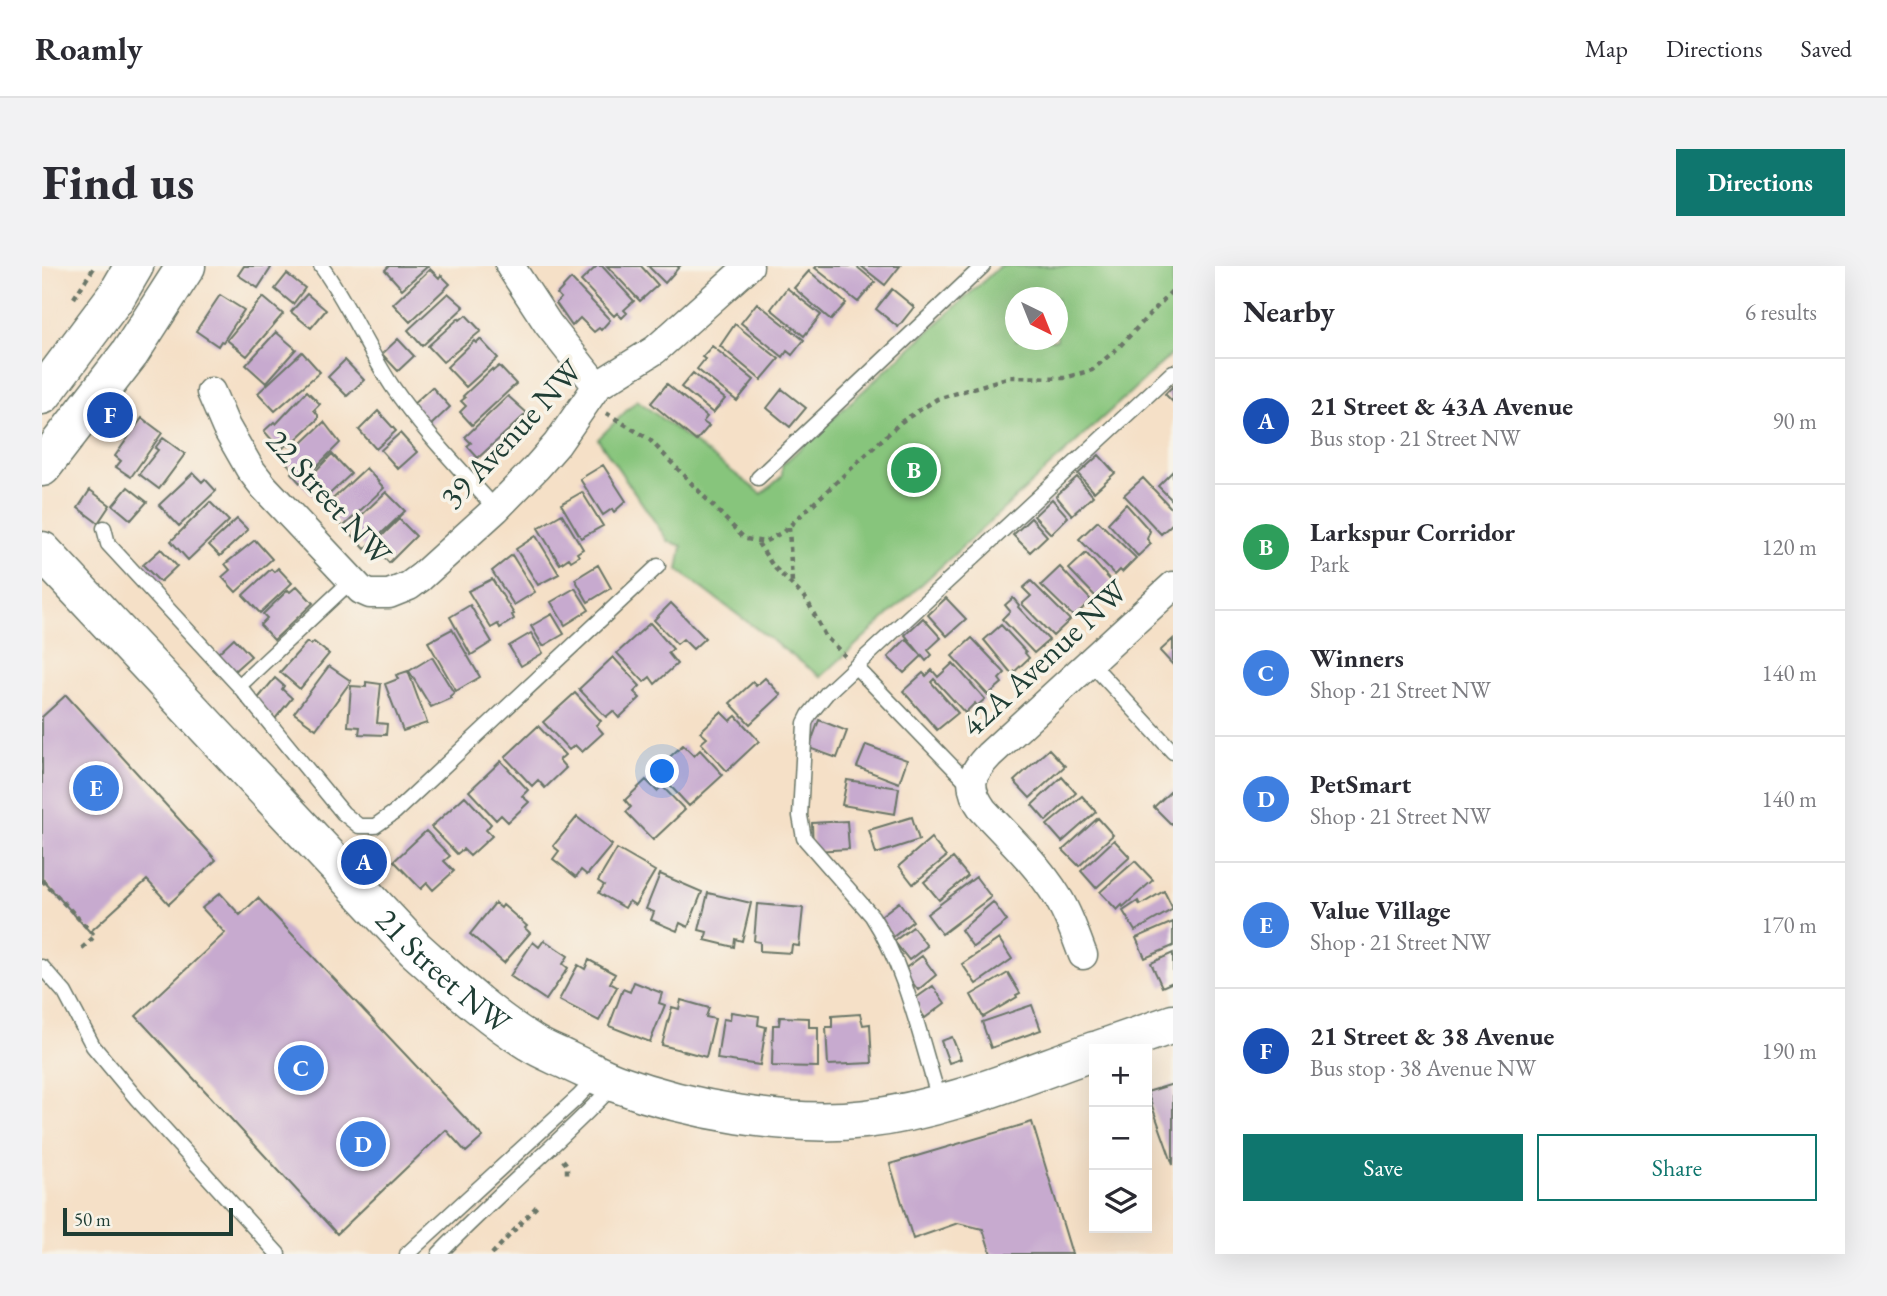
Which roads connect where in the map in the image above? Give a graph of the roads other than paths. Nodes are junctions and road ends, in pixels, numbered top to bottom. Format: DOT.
graph roads {
  1 [pos="134,266"];
  2 [pos="186,266"];
  3 [pos="321,266"];
  4 [pos="749,266"];
  5 [pos="983,266"];
  6 [pos="515,269"];
  7 [pos="1173,372"];
  8 [pos="211,392"];
  9 [pos="592,394"];
  10 [pos="42,395"];
  11 [pos="42,467"];
  12 [pos="758,478"];
  13 [pos="496,509"];
  14 [pos="104,528"];
  15 [pos="42,551"];
  16 [pos="658,566"];
  17 [pos="352,581"];
  18 [pos="1173,586"];
  19 [pos="389,594"];
  20 [pos="1090,662"];
  21 [pos="856,667"];
  22 [pos="239,686"];
  23 [pos="1173,752"];
  24 [pos="971,786"];
  25 [pos="1083,955"];
  26 [pos="42,967"];
  27 [pos="1173,1024"];
  28 [pos="1115,1044"];
  29 [pos="1089,1053"];
  30 [pos="607,1079"];
  31 [pos="941,1103"];
  32 [pos="278,1254"];
  33 [pos="407,1254"];
  34 [pos="439,1254"];
  1 -- 10 [label="street"];
  2 -- 11 [label="street"];
  3 -- 13 [label="lane"];
  4 -- 9 [label="street, 39 Avenue NW"];
  5 -- 12 [label="lane"];
  6 -- 9 [label="street"];
  7 -- 21 [label="lane"];
  8 -- 17 [label="street, 22 Street NW"];
  9 -- 13 [label="street, 39 Avenue NW"];
  13 -- 19 [label="street, 39 Avenue NW"];
  14 -- 22 [label="lane"];
  15 -- 30 [label="street, 21 Street NW"];
  16 -- 22 [label="lane"];
  17 -- 19 [label="street, 22 Street NW"];
  17 -- 22 [label="lane"];
  18 -- 20 [label="street, 42A Avenue NW"];
  20 -- 23 [label="lane"];
  20 -- 24 [label="street, 42A Avenue NW"];
  21 -- 24 [label="lane"];
  21 -- 31 [label="lane"];
  24 -- 25 [label="street"];
  26 -- 32 [label="lane"];
  27 -- 28 [label="street"];
  29 -- 31 [label="street, 21 Street NW"];
  30 -- 31 [label="street, 21 Street NW"];
  30 -- 33 [label="lane"];
  30 -- 34 [label="lane"];
}
